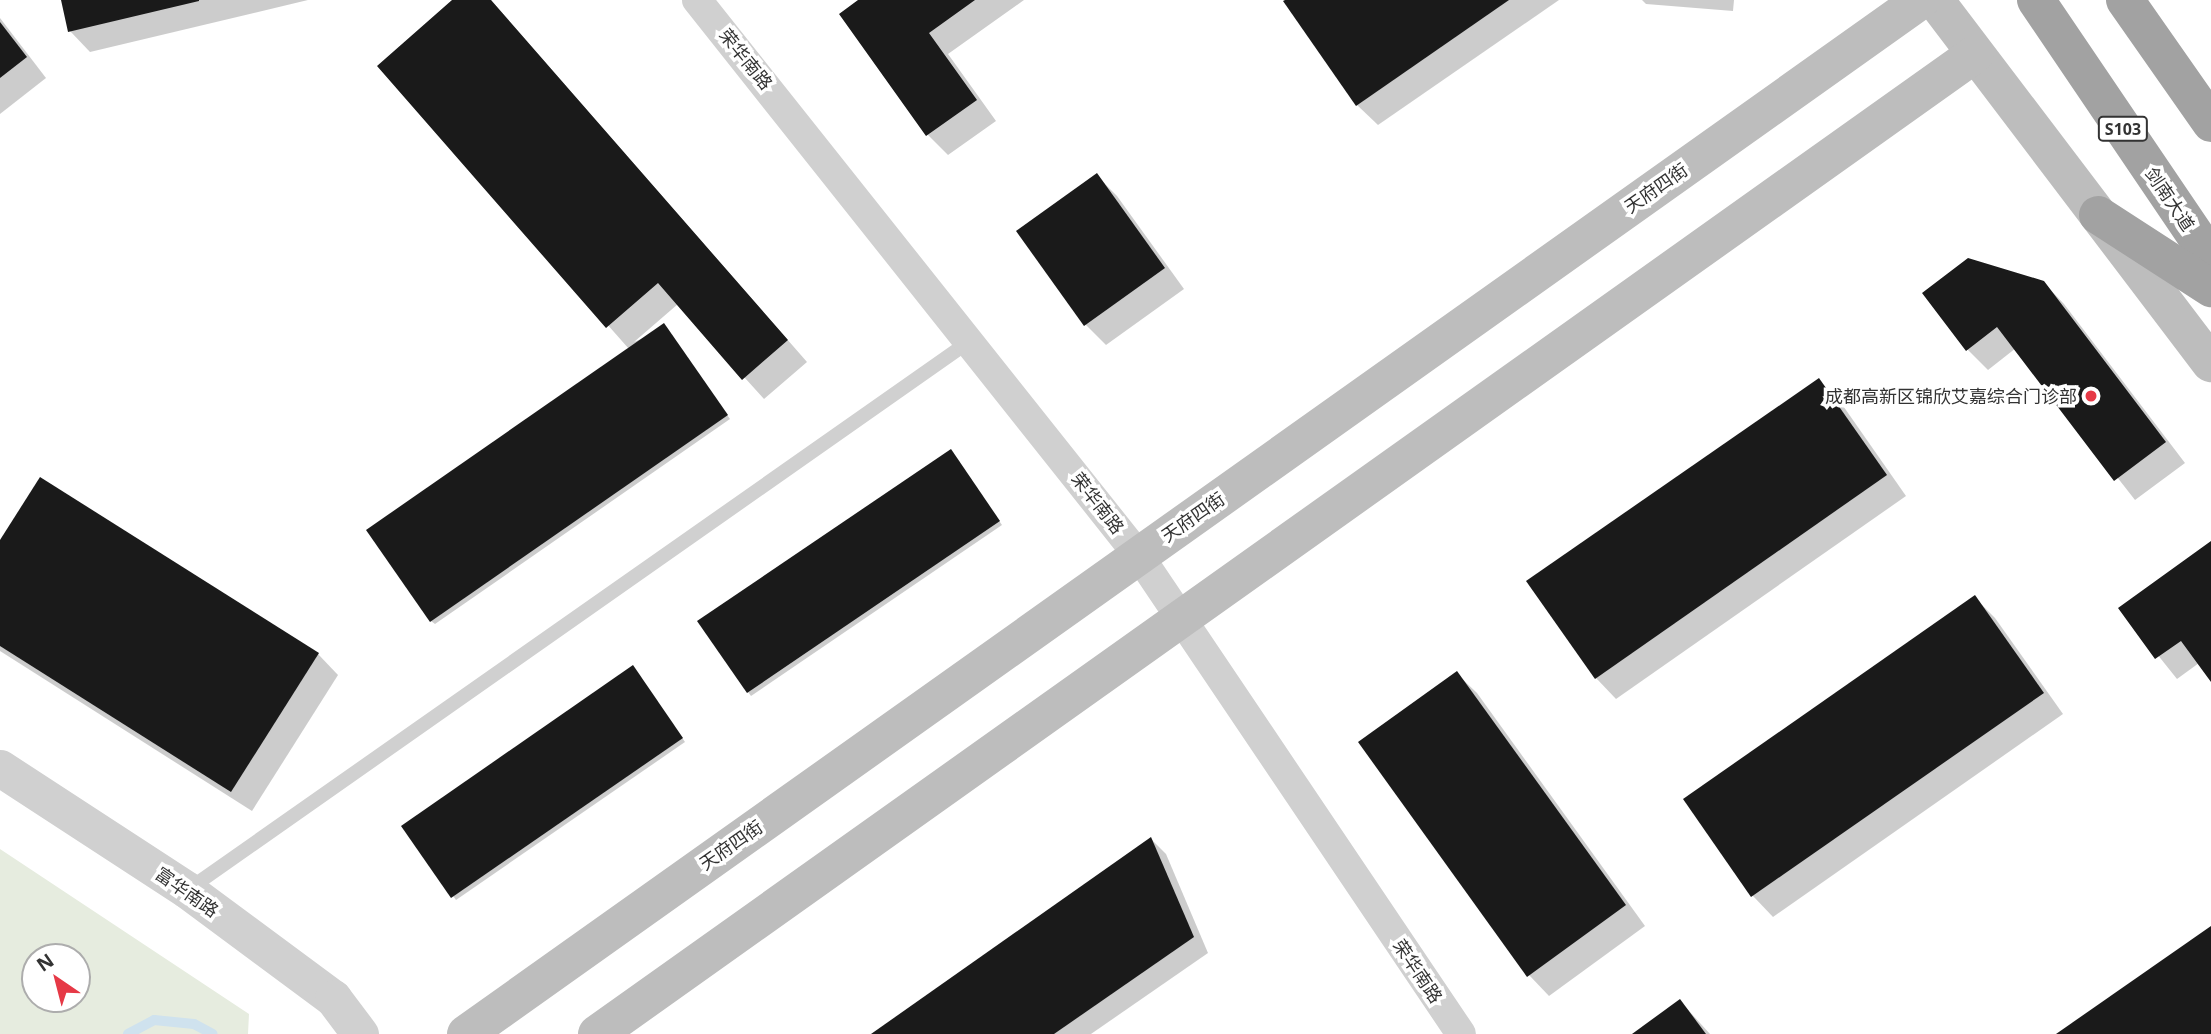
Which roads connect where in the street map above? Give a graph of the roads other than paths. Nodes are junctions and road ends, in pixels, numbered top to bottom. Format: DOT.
graph roads {
  1 [pos="697,0"];
  2 [pos="1921,0"];
  3 [pos="1936,0"];
  4 [pos="2036,0"];
  5 [pos="2125,0"];
  6 [pos="1975,54"];
  7 [pos="2211,123"];
  8 [pos="2098,215"];
  9 [pos="2211,258"];
  10 [pos="2211,288"];
  11 [pos="970,341"];
  12 [pos="2211,363"];
  13 [pos="1139,556"];
  14 [pos="1181,618"];
  15 [pos="0,768"];
  16 [pos="187,890"];
  17 [pos="360,1034"];
  18 [pos="466,1034"];
  19 [pos="597,1034"];
  20 [pos="1461,1034"];
  1 -- 11 [label="street, 荣华南路"];
  2 -- 13 [label="main road, 天府四街"];
  3 -- 6 [label="main road"];
  4 -- 9 [label="highway, 剑南大道 / S103"];
  5 -- 7 [label="highway"];
  6 -- 8 [label="main road"];
  6 -- 14 [label="main road"];
  8 -- 10 [label="highway"];
  8 -- 12 [label="main road"];
  11 -- 13 [label="street, 荣华南路"];
  11 -- 16 [label="lane"];
  13 -- 14 [label="street, 荣华南路"];
  13 -- 18 [label="main road, 天府四街"];
  14 -- 19 [label="main road"];
  14 -- 20 [label="street, 荣华南路"];
  15 -- 16 [label="street, 富华南路"];
  16 -- 17 [label="street, 富华南路"];
}
